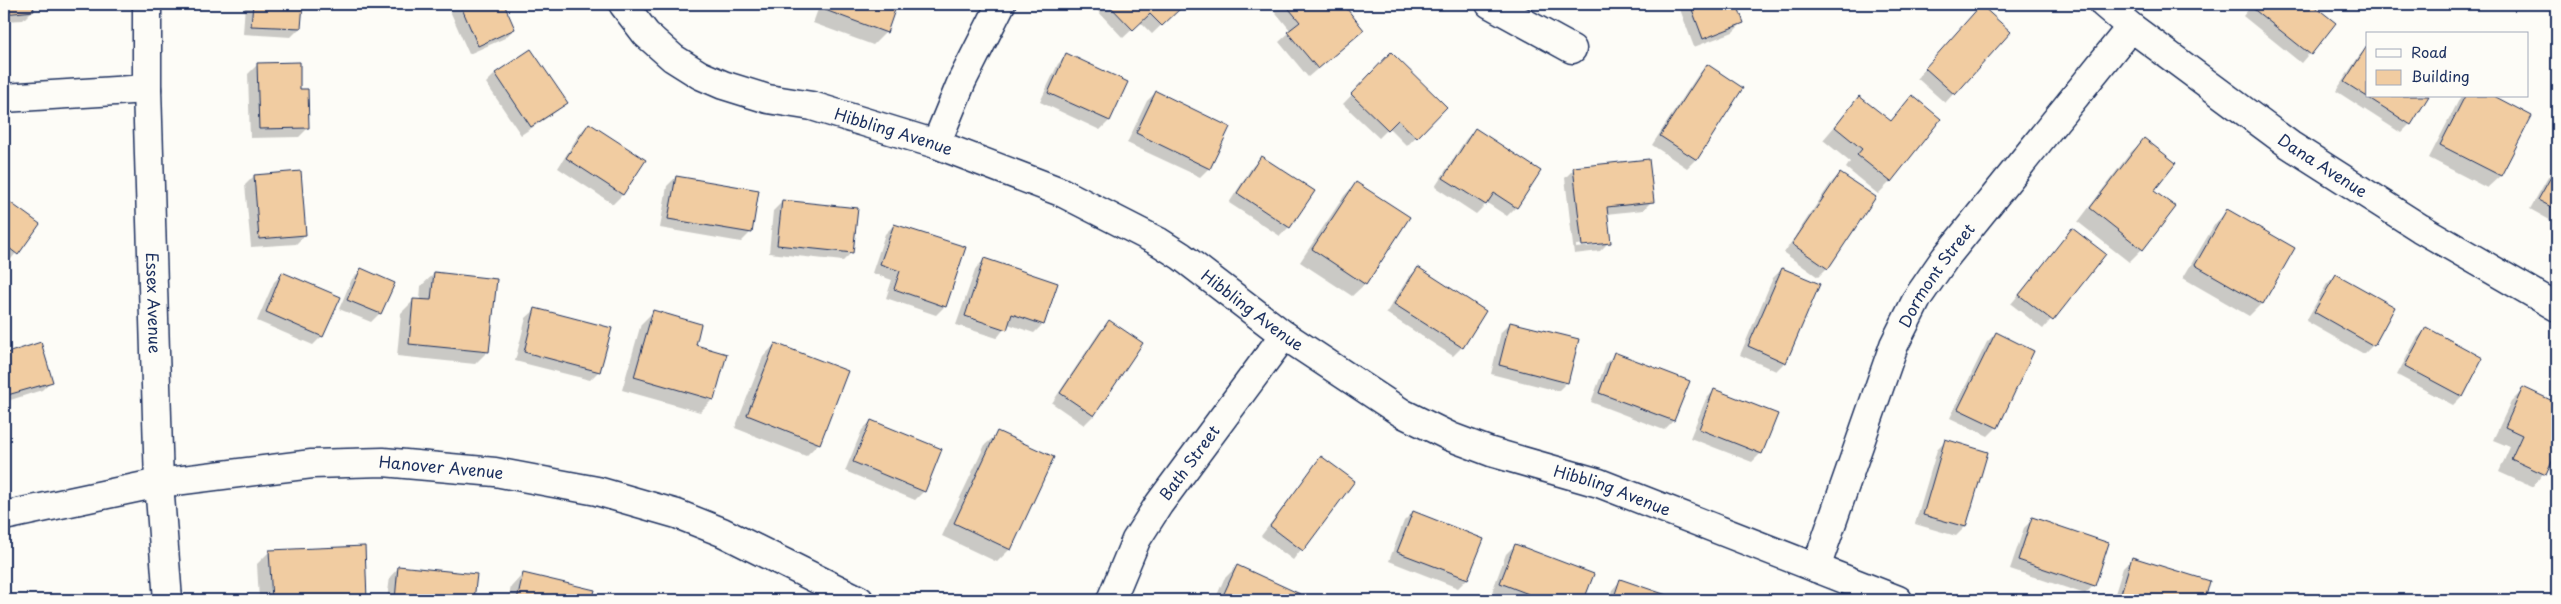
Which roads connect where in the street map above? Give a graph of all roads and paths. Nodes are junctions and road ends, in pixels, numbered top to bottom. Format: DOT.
graph roads {
  1 [pos="147,4"];
  2 [pos="623,4"];
  3 [pos="1001,4"];
  4 [pos="1490,4"];
  5 [pos="2104,4"];
  6 [pos="2131,27"];
  7 [pos="1572,48"];
  8 [pos="147,89"];
  9 [pos="4,98"];
  10 [pos="936,144"];
  11 [pos="2557,307"];
  12 [pos="1284,335"];
  13 [pos="160,483"];
  14 [pos="4,516"];
  15 [pos="1816,568"];
  16 [pos="168,600"];
  17 [pos="860,600"];
  18 [pos="1112,600"];
  19 [pos="1898,600"];
  1 -- 8 [label="street, Essex Avenue"];
  2 -- 10 [label="street, Hibbling Avenue"];
  3 -- 10 [label="street"];
  4 -- 7 [label="street"];
  5 -- 6 [label="street, Dana Avenue"];
  6 -- 11 [label="street, Dana Avenue"];
  6 -- 15 [label="street, Dormont Street"];
  8 -- 9 [label="street"];
  8 -- 13 [label="street, Essex Avenue"];
  10 -- 12 [label="street, Hibbling Avenue"];
  12 -- 15 [label="street, Hibbling Avenue"];
  12 -- 18 [label="street, Bath Street"];
  13 -- 14 [label="street, Hanover Avenue"];
  13 -- 16 [label="street, Essex Avenue"];
  13 -- 17 [label="street, Hanover Avenue"];
  15 -- 19 [label="street, Hibbling Avenue"];
}
